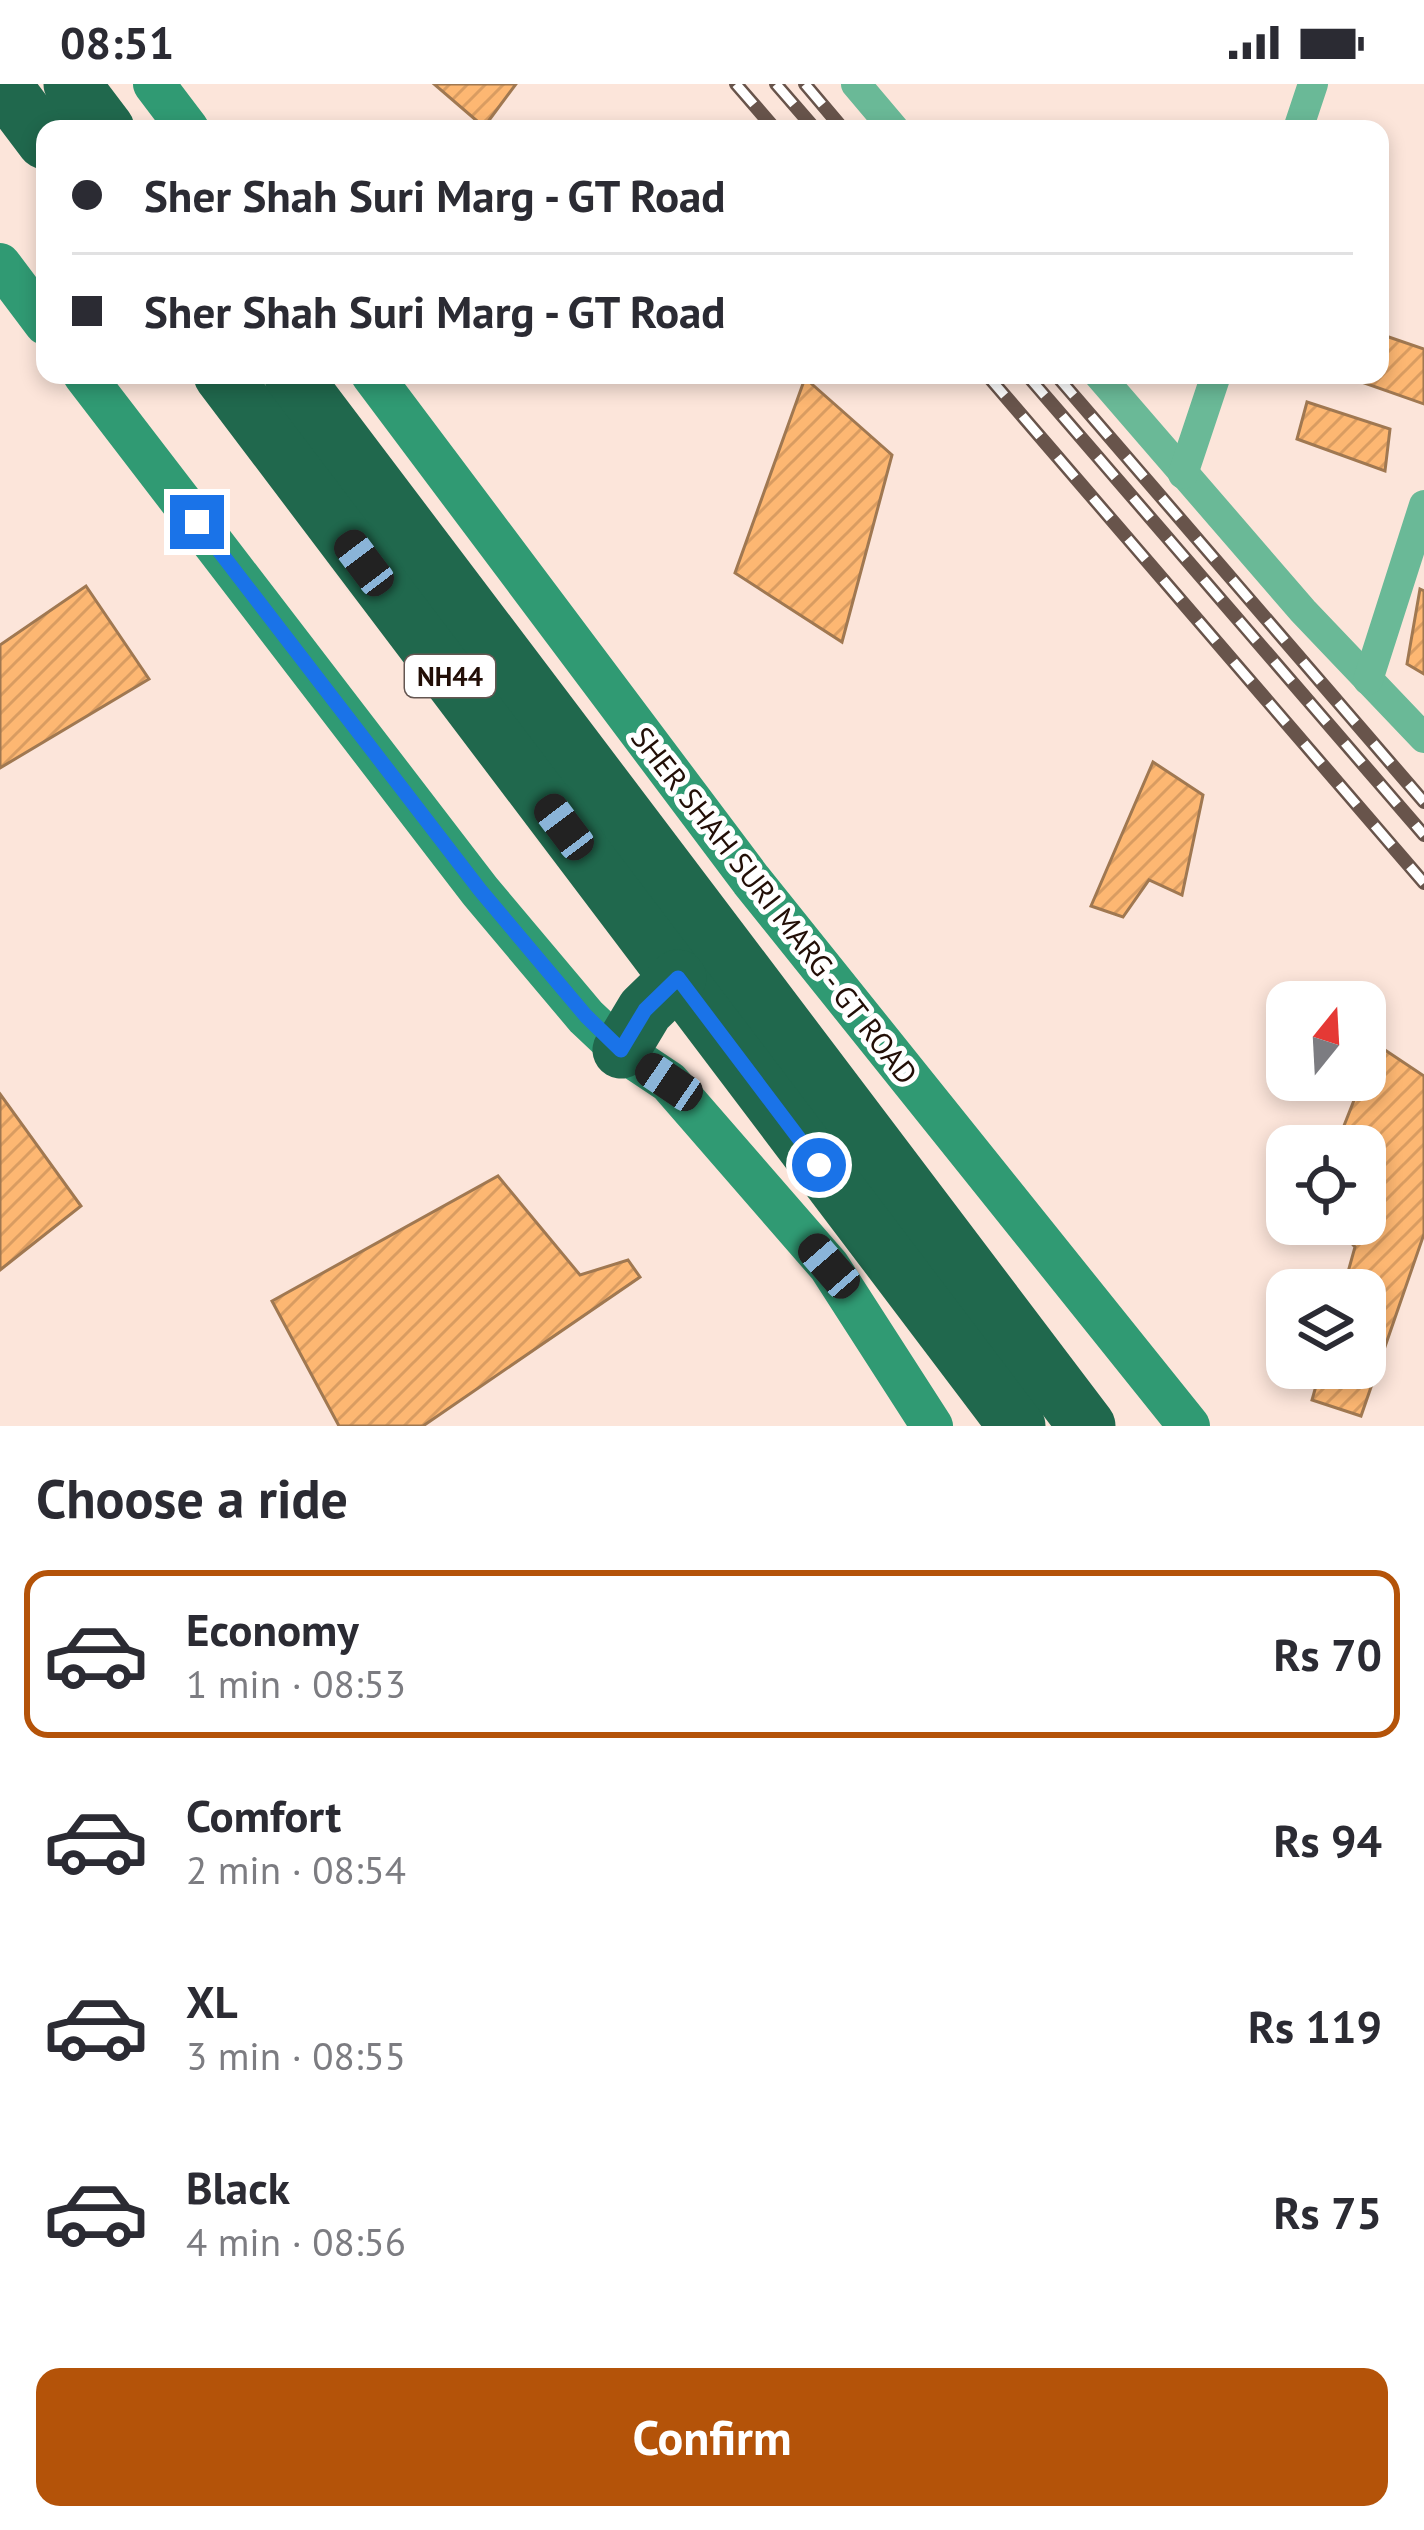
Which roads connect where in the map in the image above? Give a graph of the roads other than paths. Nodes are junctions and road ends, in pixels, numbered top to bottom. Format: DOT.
graph roads {
  1 [pos="2,84"];
  2 [pos="154,84"];
  3 [pos="856,84"];
  4 [pos="1312,84"];
  5 [pos="181,120"];
  6 [pos="886,120"];
  7 [pos="1301,120"];
  8 [pos="36,129"];
  9 [pos="0,264"];
  10 [pos="36,312"];
  11 [pos="91,384"];
  12 [pos="229,384"];
  13 [pos="299,384"];
  14 [pos="379,384"];
  15 [pos="1108,384"];
  16 [pos="1213,384"];
  17 [pos="1183,474"];
  18 [pos="1424,505"];
  19 [pos="1368,680"];
  20 [pos="1424,738"];
  21 [pos="678,978"];
  22 [pos="621,1050"];
  23 [pos="932,1426"];
  24 [pos="1017,1426"];
  25 [pos="1087,1426"];
  26 [pos="1189,1426"];
  1 -- 8 [label="highway"];
  2 -- 5 [label="street"];
  3 -- 6 [label="street"];
  4 -- 7 [label="street"];
  9 -- 10 [label="street"];
  11 -- 22 [label="street"];
  12 -- 21 [label="highway, NH44"];
  13 -- 25 [label="highway, SHER SHAH SURI MARG - GT ROAD / NH44"];
  14 -- 26 [label="street, SHER SHAH SURI MARG - GT ROAD"];
  15 -- 17 [label="street"];
  16 -- 17 [label="street"];
  17 -- 19 [label="street"];
  18 -- 19 [label="street"];
  19 -- 20 [label="street"];
  21 -- 22 [label="highway"];
  21 -- 24 [label="highway, NH44"];
  22 -- 23 [label="street"];
}
